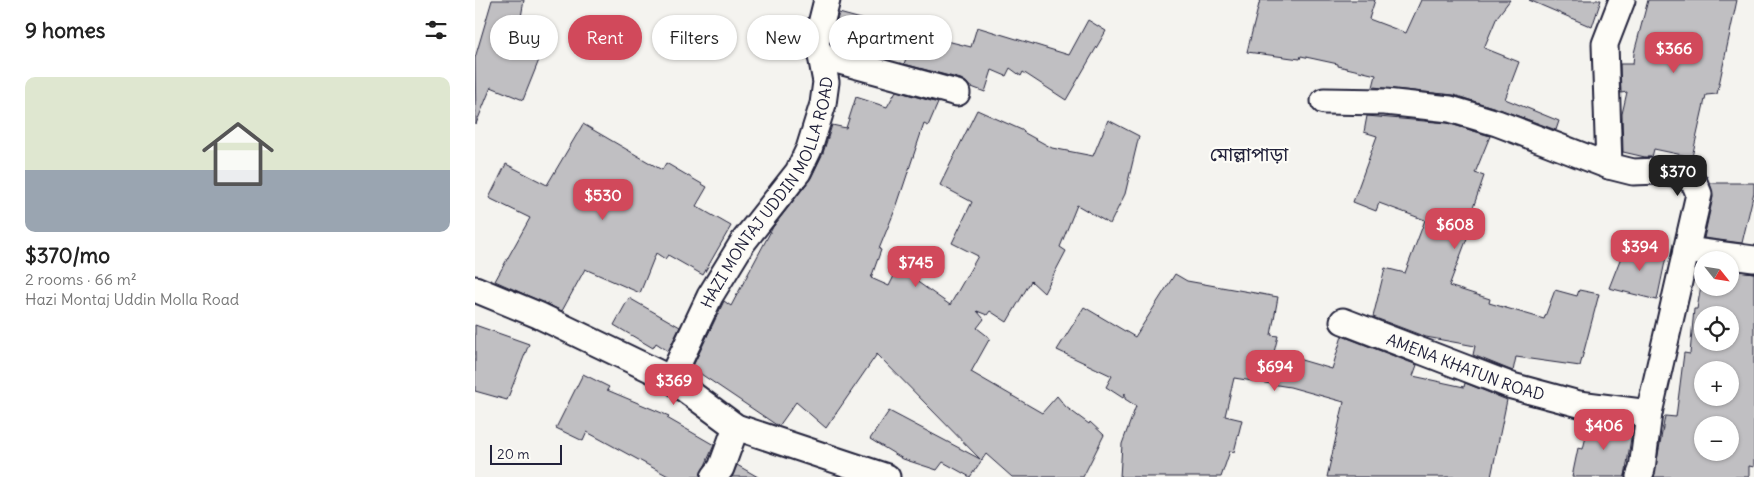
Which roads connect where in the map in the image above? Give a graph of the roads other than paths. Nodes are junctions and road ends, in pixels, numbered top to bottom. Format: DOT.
graph roads {
  1 [pos="827,0"];
  2 [pos="1622,0"];
  3 [pos="821,56"];
  4 [pos="957,93"];
  5 [pos="1324,101"];
  6 [pos="1609,166"];
  7 [pos="1686,250"];
  8 [pos="1754,259"];
  9 [pos="475,289"];
  10 [pos="1343,322"];
  11 [pos="671,379"];
  12 [pos="1649,413"];
  13 [pos="736,427"];
  14 [pos="714,477"];
  15 [pos="887,477"];
  16 [pos="1639,477"];
  1 -- 3 [label="street, HAZI MONTAJ UDDIN MOLLA ROAD"];
  2 -- 6 [label="street"];
  3 -- 4 [label="street"];
  3 -- 11 [label="street, HAZI MONTAJ UDDIN MOLLA ROAD"];
  5 -- 6 [label="street"];
  6 -- 7 [label="street"];
  7 -- 8 [label="street"];
  7 -- 12 [label="street"];
  9 -- 11 [label="street"];
  10 -- 12 [label="street, AMENA KHATUN ROAD"];
  11 -- 13 [label="street"];
  12 -- 16 [label="street"];
  13 -- 14 [label="street"];
  13 -- 15 [label="street"];
}
